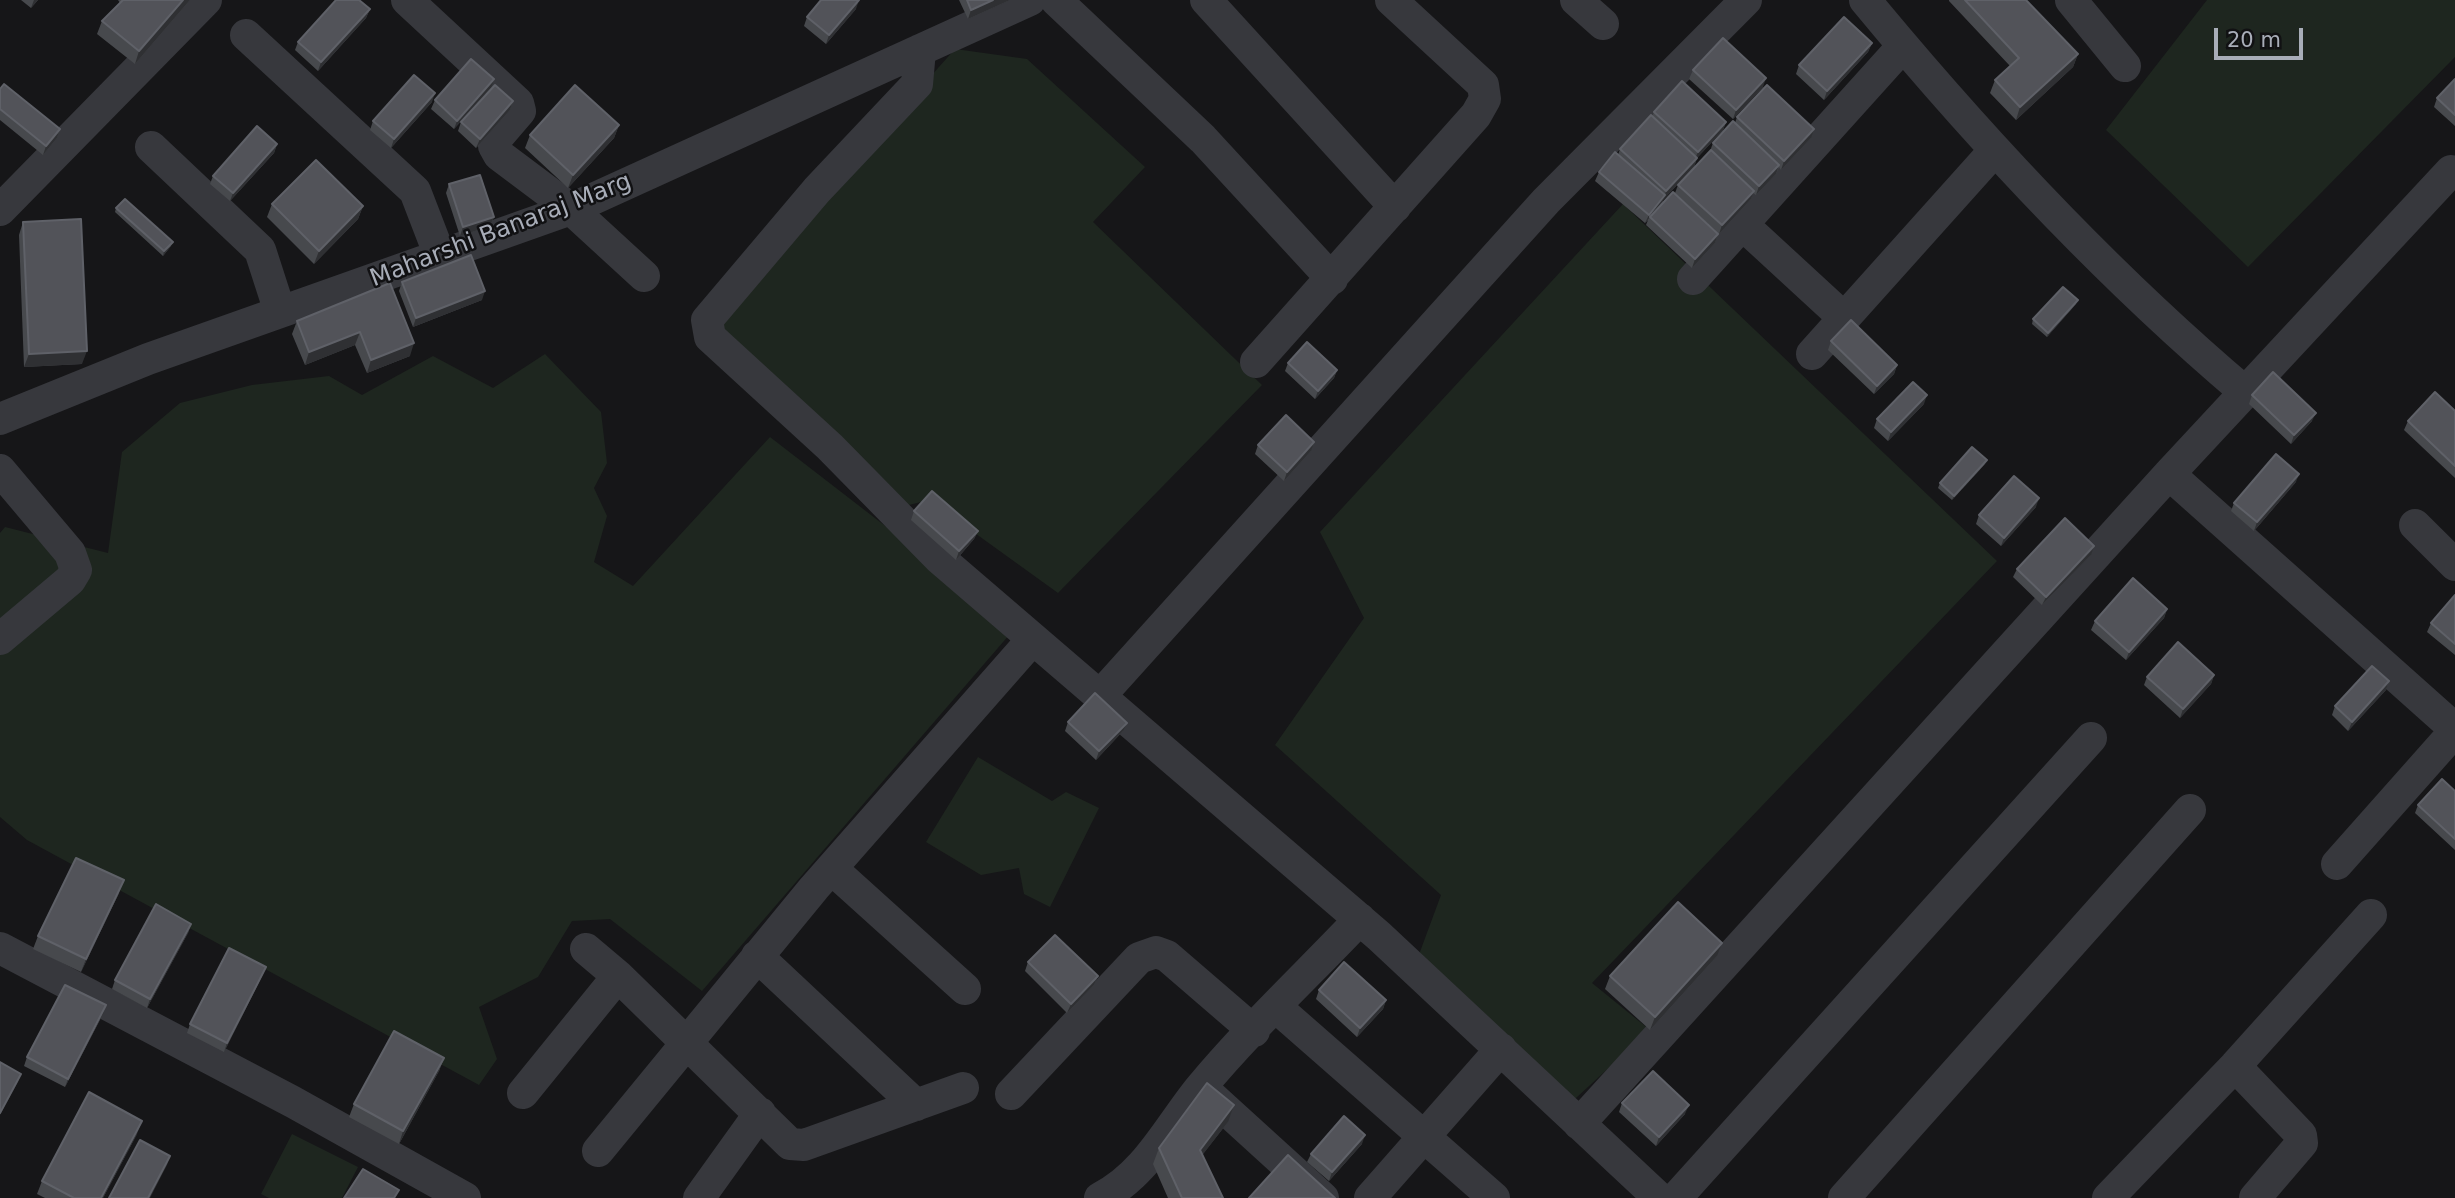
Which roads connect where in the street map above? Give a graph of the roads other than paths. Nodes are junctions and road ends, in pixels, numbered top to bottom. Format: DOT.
graph roads {
  1 [pos="205,0"];
  2 [pos="407,0"];
  3 [pos="1030,0"];
  4 [pos="1056,0"];
  5 [pos="1206,0"];
  6 [pos="1391,0"];
  7 [pos="1576,0"];
  8 [pos="1746,0"];
  9 [pos="1865,0"];
  10 [pos="2071,0"];
  11 [pos="1603,24"];
  12 [pos="246,35"];
  13 [pos="1903,46"];
  14 [pos="920,50"];
  15 [pos="2125,66"];
  16 [pos="151,147"];
  17 [pos="1994,150"];
  18 [pos="2451,171"];
  19 [pos="1395,207"];
  20 [pos="571,209"];
  21 [pos="0,210"];
  22 [pos="1744,225"];
  23 [pos="440,256"];
  24 [pos="644,276"];
  25 [pos="1332,279"];
  26 [pos="1693,279"];
  27 [pos="280,312"];
  28 [pos="1844,318"];
  29 [pos="1812,354"];
  30 [pos="1256,362"];
  31 [pos="2245,392"];
  32 [pos="0,419"];
  33 [pos="0,470"];
  34 [pos="2169,474"];
  35 [pos="2415,525"];
  36 [pos="2455,565"];
  37 [pos="0,639"];
  38 [pos="1032,640"];
  39 [pos="1099,697"];
  40 [pos="2455,730"];
  41 [pos="2091,738"];
  42 [pos="2190,810"];
  43 [pos="2337,864"];
  44 [pos="832,869"];
  45 [pos="2371,915"];
  46 [pos="1360,919"];
  47 [pos="0,948"];
  48 [pos="586,949"];
  49 [pos="757,956"];
  50 [pos="618,976"];
  51 [pos="965,989"];
  52 [pos="1276,1007"];
  53 [pos="1254,1031"];
  54 [pos="687,1043"];
  55 [pos="1502,1049"];
  56 [pos="2235,1066"];
  57 [pos="1201,1087"];
  58 [pos="963,1088"];
  59 [pos="523,1093"];
  60 [pos="1010,1094"];
  61 [pos="916,1105"];
  62 [pos="760,1113"];
  63 [pos="1579,1124"];
  64 [pos="1425,1136"];
  65 [pos="598,1152"];
  66 [pos="465,1198"];
  67 [pos="699,1198"];
  68 [pos="1100,1198"];
  69 [pos="1323,1198"];
  70 [pos="1370,1198"];
  71 [pos="1494,1198"];
  72 [pos="1659,1198"];
  73 [pos="1676,1198"];
  74 [pos="1844,1198"];
  75 [pos="2108,1198"];
  76 [pos="2255,1198"];
  1 -- 21 [label="street"];
  2 -- 20 [label="street"];
  3 -- 14 [label="street, Maharshi Banaraj Marg"];
  4 -- 25 [label="street"];
  5 -- 19 [label="street"];
  6 -- 19 [label="street"];
  7 -- 11 [label="street"];
  8 -- 39 [label="street"];
  9 -- 13 [label="street"];
  10 -- 15 [label="street"];
  12 -- 23 [label="street"];
  13 -- 17 [label="street"];
  13 -- 22 [label="street"];
  14 -- 20 [label="street, Maharshi Banaraj Marg"];
  14 -- 38 [label="street"];
  16 -- 27 [label="street"];
  17 -- 28 [label="street"];
  17 -- 31 [label="street"];
  18 -- 31 [label="street"];
  19 -- 25 [label="street"];
  20 -- 23 [label="street, Maharshi Banaraj Marg"];
  20 -- 24 [label="street"];
  22 -- 26 [label="street"];
  22 -- 28 [label="street"];
  23 -- 27 [label="street, Maharshi Banaraj Marg"];
  25 -- 30 [label="street"];
  27 -- 32 [label="street, Maharshi Banaraj Marg"];
  28 -- 29 [label="street"];
  31 -- 34 [label="street"];
  33 -- 37 [label="street"];
  34 -- 40 [label="street"];
  34 -- 63 [label="street"];
  35 -- 36 [label="street"];
  38 -- 39 [label="street"];
  38 -- 44 [label="street"];
  39 -- 46 [label="street"];
  40 -- 43 [label="street"];
  41 -- 73 [label="street"];
  42 -- 74 [label="street"];
  44 -- 49 [label="street"];
  44 -- 51 [label="street"];
  45 -- 56 [label="street"];
  46 -- 52 [label="street"];
  46 -- 55 [label="street"];
  47 -- 66 [label="street"];
  48 -- 50 [label="street"];
  49 -- 54 [label="street"];
  49 -- 61 [label="street"];
  50 -- 54 [label="street"];
  50 -- 59 [label="street"];
  52 -- 53 [label="street"];
  52 -- 64 [label="street"];
  53 -- 57 [label="street"];
  53 -- 60 [label="street"];
  54 -- 62 [label="street"];
  54 -- 65 [label="street"];
  55 -- 63 [label="street"];
  55 -- 64 [label="street"];
  56 -- 75 [label="street"];
  56 -- 76 [label="street"];
  57 -- 68 [label="street"];
  57 -- 69 [label="street"];
  58 -- 61 [label="street"];
  61 -- 62 [label="street"];
  62 -- 67 [label="street"];
  63 -- 72 [label="street"];
  64 -- 70 [label="street"];
  64 -- 71 [label="street"];
}
